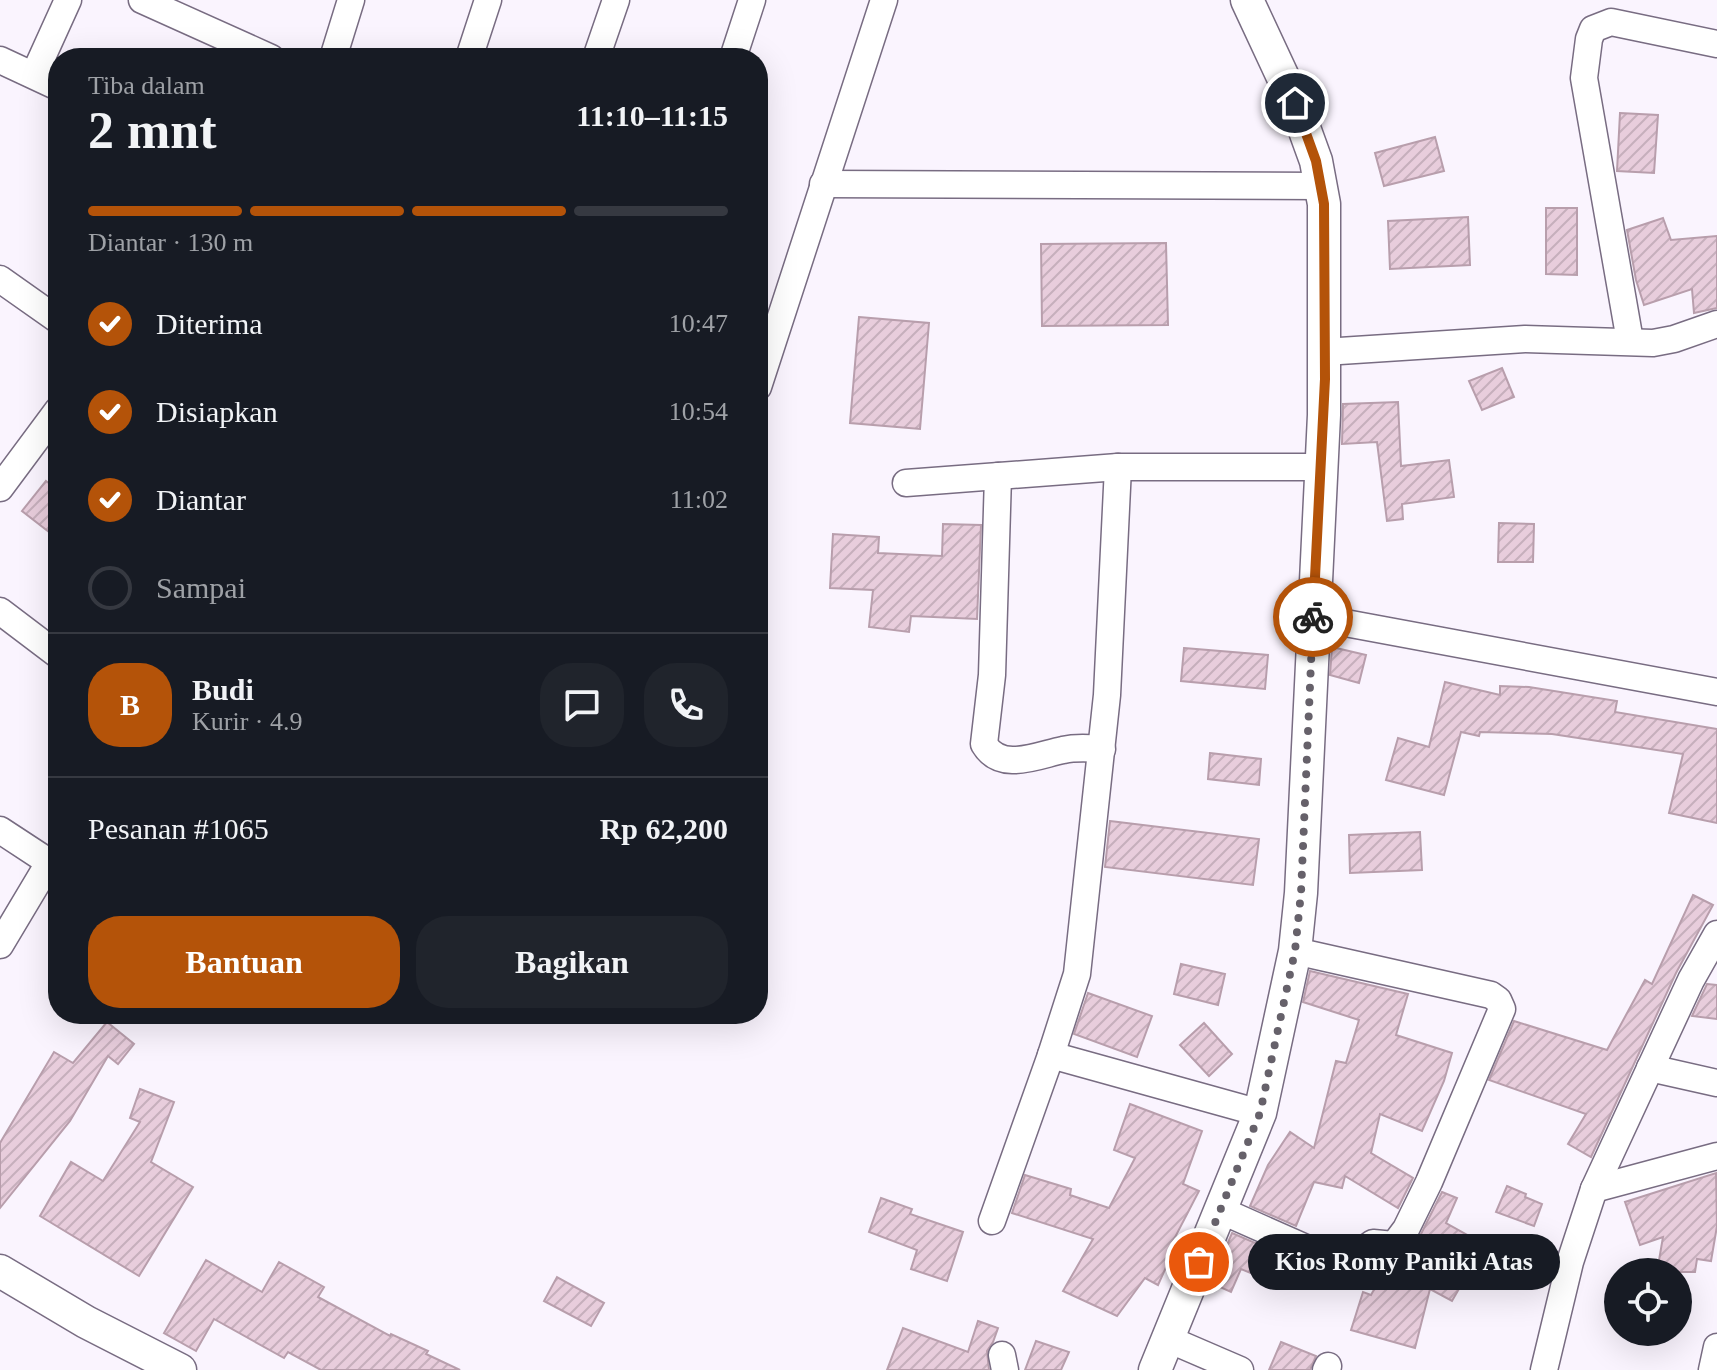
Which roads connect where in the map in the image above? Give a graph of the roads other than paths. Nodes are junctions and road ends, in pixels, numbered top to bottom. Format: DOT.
graph roads {
  1 [pos="68,0"];
  2 [pos="142,0"];
  3 [pos="351,0"];
  4 [pos="488,0"];
  5 [pos="616,0"];
  6 [pos="752,0"];
  7 [pos="884,0"];
  8 [pos="1247,0"];
  9 [pos="1717,44"];
  10 [pos="249,48"];
  11 [pos="336,48"];
  12 [pos="472,48"];
  13 [pos="599,48"];
  14 [pos="736,48"];
  15 [pos="0,60"];
  16 [pos="34,75"];
  17 [pos="48,82"];
  18 [pos="823,184"];
  19 [pos="1321,186"];
  20 [pos="0,279"];
  21 [pos="48,313"];
  22 [pos="1717,324"];
  23 [pos="1630,341"];
  24 [pos="1324,352"];
  25 [pos="768,356"];
  26 [pos="48,423"];
  27 [pos="1118,467"];
  28 [pos="1321,467"];
  29 [pos="998,476"];
  30 [pos="906,483"];
  31 [pos="0,488"];
  32 [pos="0,611"];
  33 [pos="1313,617"];
  34 [pos="48,647"];
  35 [pos="1717,692"];
  36 [pos="1102,749"];
  37 [pos="0,830"];
  38 [pos="48,862"];
  39 [pos="48,875"];
  40 [pos="1717,934"];
  41 [pos="0,945"];
  42 [pos="1295,951"];
  43 [pos="1710,961"];
  44 [pos="1051,1055"];
  45 [pos="1650,1068"];
  46 [pos="1717,1083"];
  47 [pos="1260,1113"];
  48 [pos="1717,1156"];
  49 [pos="1594,1189"];
  50 [pos="1220,1210"];
  51 [pos="992,1221"];
  52 [pos="0,1271"];
  53 [pos="1168,1339"];
  54 [pos="1717,1347"];
  55 [pos="180,1370"];
  56 [pos="1155,1370"];
  57 [pos="1240,1370"];
  58 [pos="1544,1370"];
  59 [pos="1712,1370"];
  1 -- 16 [label="street"];
  2 -- 10 [label="street"];
  3 -- 11 [label="street"];
  4 -- 12 [label="street"];
  5 -- 13 [label="street"];
  6 -- 14 [label="street"];
  7 -- 18 [label="street"];
  8 -- 19 [label="street"];
  9 -- 23 [label="street"];
  15 -- 16 [label="street"];
  16 -- 17 [label="street"];
  18 -- 19 [label="street"];
  18 -- 25 [label="street"];
  19 -- 24 [label="street"];
  20 -- 21 [label="street"];
  22 -- 23 [label="street"];
  23 -- 24 [label="street"];
  24 -- 28 [label="street"];
  26 -- 31 [label="street"];
  27 -- 28 [label="street"];
  27 -- 29 [label="street"];
  27 -- 36 [label="street"];
  28 -- 33 [label="street"];
  29 -- 30 [label="street"];
  29 -- 36 [label="street"];
  32 -- 34 [label="street"];
  33 -- 35 [label="street"];
  33 -- 42 [label="street"];
  36 -- 44 [label="street"];
  37 -- 38 [label="street"];
  39 -- 41 [label="street"];
  40 -- 43 [label="street"];
  42 -- 47 [label="street"];
  42 -- 50 [label="street"];
  43 -- 45 [label="street"];
  44 -- 47 [label="street"];
  44 -- 51 [label="street"];
  45 -- 46 [label="street"];
  45 -- 49 [label="street"];
  47 -- 50 [label="street"];
  48 -- 49 [label="street"];
  49 -- 58 [label="street"];
  50 -- 53 [label="street"];
  52 -- 55 [label="street"];
  53 -- 56 [label="street"];
  53 -- 57 [label="street"];
  54 -- 59 [label="street"];
}
